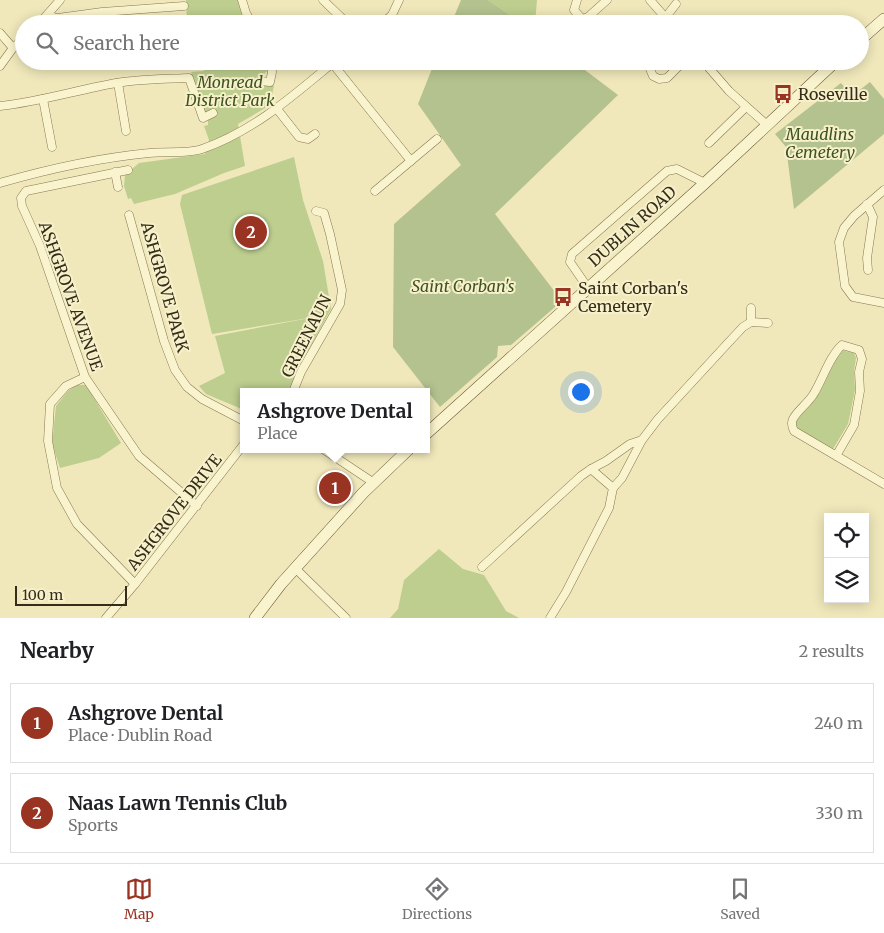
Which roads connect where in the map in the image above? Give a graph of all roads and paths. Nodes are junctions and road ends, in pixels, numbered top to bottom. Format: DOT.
graph roads {
  1 [pos="60,0"];
  2 [pos="242,0"];
  3 [pos="323,0"];
  4 [pos="399,0"];
  5 [pos="577,0"];
  6 [pos="607,0"];
  7 [pos="650,0"];
  8 [pos="676,4"];
  9 [pos="184,6"];
  10 [pos="48,15"];
  11 [pos="80,15"];
  12 [pos="247,15"];
  13 [pos="339,15"];
  14 [pos="392,15"];
  15 [pos="578,15"];
  16 [pos="590,15"];
  17 [pos="663,15"];
  18 [pos="671,15"];
  19 [pos="884,19"];
  20 [pos="869,32"];
  21 [pos="0,33"];
  22 [pos="13,48"];
  23 [pos="0,66"];
  24 [pos="272,70"];
  25 [pos="324,70"];
  26 [pos="340,70"];
  27 [pos="650,70"];
  28 [pos="674,70"];
  29 [pos="711,70"];
  30 [pos="826,70"];
  31 [pos="260,81"];
  32 [pos="118,83"];
  33 [pos="43,99"];
  34 [pos="0,106"];
  35 [pos="746,107"];
  36 [pos="277,109"];
  37 [pos="213,113"];
  38 [pos="767,125"];
  39 [pos="126,131"];
  40 [pos="315,134"];
  41 [pos="437,138"];
  42 [pos="709,144"];
  43 [pos="52,147"];
  44 [pos="411,161"];
  45 [pos="128,170"];
  46 [pos="115,172"];
  47 [pos="0,183"];
  48 [pos="705,183"];
  49 [pos="118,188"];
  50 [pos="884,190"];
  51 [pos="375,191"];
  52 [pos="867,204"];
  53 [pos="316,211"];
  54 [pos="129,215"];
  55 [pos="858,258"];
  56 [pos="867,258"];
  57 [pos="868,270"];
  58 [pos="588,288"];
  59 [pos="884,303"];
  60 [pos="751,308"];
  61 [pos="751,322"];
  62 [pos="768,323"];
  63 [pos="85,377"];
  64 [pos="295,388"];
  65 [pos="240,419"];
  66 [pos="430,430"];
  67 [pos="642,440"];
  68 [pos="240,449"];
  69 [pos="329,453"];
  70 [pos="405,453"];
  71 [pos="836,456"];
  72 [pos="591,469"];
  73 [pos="374,483"];
  74 [pos="884,484"];
  75 [pos="612,488"];
  76 [pos="197,506"];
  77 [pos="482,567"];
  78 [pos="295,568"];
  79 [pos="136,584"];
  80 [pos="106,618"];
  81 [pos="255,618"];
  82 [pos="346,618"];
  83 [pos="550,618"];
  1 -- 10 [label="street"];
  2 -- 12 [label="street"];
  3 -- 13 [label="street"];
  4 -- 14 [label="street"];
  5 -- 15 [label="street"];
  6 -- 16 [label="street"];
  7 -- 17 [label="street"];
  8 -- 18 [label="street"];
  9 -- 11 [label="street"];
  19 -- 20 [label="main road"];
  21 -- 22 [label="street"];
  22 -- 23 [label="street"];
  24 -- 31 [label="street"];
  25 -- 36 [label="street"];
  26 -- 44 [label="street"];
  27 -- 28 [label="street"];
  29 -- 35 [label="street"];
  30 -- 38 [label="main road, DUBLIN ROAD"];
  32 -- 33 [label="street"];
  32 -- 37 [label="street"];
  32 -- 39 [label="street"];
  33 -- 34 [label="street"];
  33 -- 43 [label="street"];
  35 -- 38 [label="street"];
  35 -- 42 [label="street"];
  36 -- 40 [label="street"];
  36 -- 47 [label="street"];
  38 -- 48 [label="main road, DUBLIN ROAD"];
  41 -- 44 [label="street"];
  44 -- 51 [label="street"];
  45 -- 46 [label="street, ASHGROVE AVENUE"];
  46 -- 49 [label="street"];
  46 -- 63 [label="street, ASHGROVE AVENUE"];
  48 -- 58 [label="main road, DUBLIN ROAD"];
  48 -- 58 [label="street"];
  50 -- 52 [label="street"];
  52 -- 56 [label="street"];
  52 -- 59 [label="street"];
  53 -- 64 [label="street, GREENAUN"];
  54 -- 65 [label="street, ASHGROVE PARK"];
  55 -- 56 [label="street"];
  56 -- 57 [label="street"];
  58 -- 66 [label="main road, DUBLIN ROAD"];
  60 -- 61 [label="street"];
  61 -- 62 [label="street"];
  61 -- 67 [label="street"];
  63 -- 76 [label="street, ASHGROVE AVENUE"];
  63 -- 79 [label="street"];
  67 -- 72 [label="street"];
  67 -- 75 [label="street"];
  68 -- 76 [label="street, ASHGROVE DRIVE"];
  69 -- 73 [label="street"];
  70 -- 73 [label="main road"];
  71 -- 71 [label="street"];
  71 -- 74 [label="street"];
  72 -- 75 [label="street"];
  72 -- 77 [label="street"];
  73 -- 78 [label="main road"];
  75 -- 83 [label="street"];
  76 -- 79 [label="street, ASHGROVE DRIVE"];
  78 -- 81 [label="main road"];
  78 -- 82 [label="street"];
  79 -- 80 [label="street, ASHGROVE DRIVE"];
}
